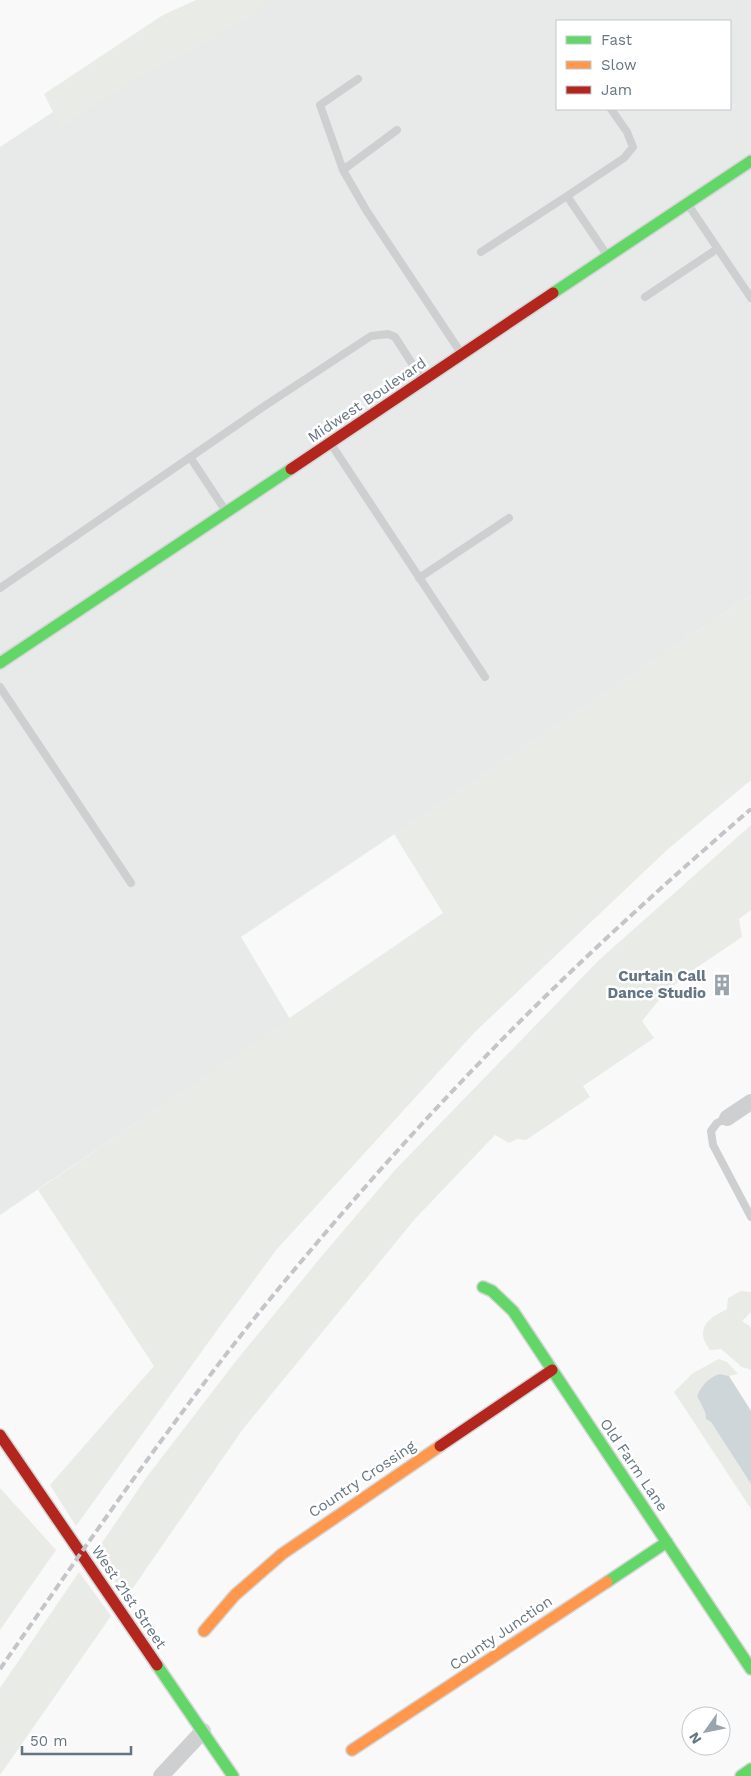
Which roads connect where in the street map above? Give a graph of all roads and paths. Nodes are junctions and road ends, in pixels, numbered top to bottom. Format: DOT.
graph roads {
  1 [pos="358,79"];
  2 [pos="612,110"];
  3 [pos="397,130"];
  4 [pos="751,161"];
  5 [pos="342,170"];
  6 [pos="567,196"];
  7 [pos="688,204"];
  8 [pos="717,249"];
  9 [pos="481,252"];
  10 [pos="608,257"];
  11 [pos="645,297"];
  12 [pos="751,298"];
  13 [pos="462,355"];
  14 [pos="422,381"];
  15 [pos="330,443"];
  16 [pos="190,458"];
  17 [pos="226,512"];
  18 [pos="509,518"];
  19 [pos="419,578"];
  20 [pos="0,588"];
  21 [pos="0,663"];
  22 [pos="485,677"];
  23 [pos="0,687"];
  24 [pos="131,883"];
  25 [pos="750,1105"];
  26 [pos="727,1118"];
  27 [pos="751,1217"];
  28 [pos="483,1287"];
  29 [pos="552,1370"];
  30 [pos="0,1435"];
  31 [pos="667,1542"];
  32 [pos="204,1631"];
  33 [pos="751,1669"];
  34 [pos="203,1732"];
  35 [pos="352,1750"];
  36 [pos="751,1769"];
  37 [pos="161,1776"];
  38 [pos="233,1776"];
  39 [pos="741,1776"];
  1 -- 5 [label="lane"];
  2 -- 6 [label="lane"];
  3 -- 5 [label="lane"];
  4 -- 7 [label="street, Midwest Boulevard"];
  5 -- 13 [label="lane"];
  6 -- 9 [label="lane"];
  6 -- 10 [label="lane"];
  7 -- 8 [label="lane"];
  7 -- 10 [label="street, Midwest Boulevard"];
  8 -- 11 [label="lane"];
  8 -- 12 [label="lane"];
  10 -- 13 [label="street, Midwest Boulevard"];
  13 -- 14 [label="street, Midwest Boulevard"];
  14 -- 15 [label="street, Midwest Boulevard"];
  14 -- 16 [label="lane"];
  15 -- 17 [label="street, Midwest Boulevard"];
  15 -- 19 [label="lane"];
  16 -- 17 [label="lane"];
  16 -- 20 [label="lane"];
  17 -- 21 [label="street, Midwest Boulevard"];
  18 -- 19 [label="lane"];
  19 -- 22 [label="lane"];
  23 -- 24 [label="lane"];
  25 -- 26 [label="street"];
  26 -- 27 [label="lane"];
  28 -- 29 [label="street, Old Farm Lane"];
  29 -- 31 [label="street, Old Farm Lane"];
  29 -- 32 [label="street, Country Crossing"];
  30 -- 34 [label="street, West 21st Street"];
  31 -- 33 [label="street, Old Farm Lane"];
  31 -- 35 [label="street, County Junction"];
  34 -- 37 [label="street"];
  34 -- 38 [label="street, West 21st Street"];
  36 -- 39 [label="street"];
}
